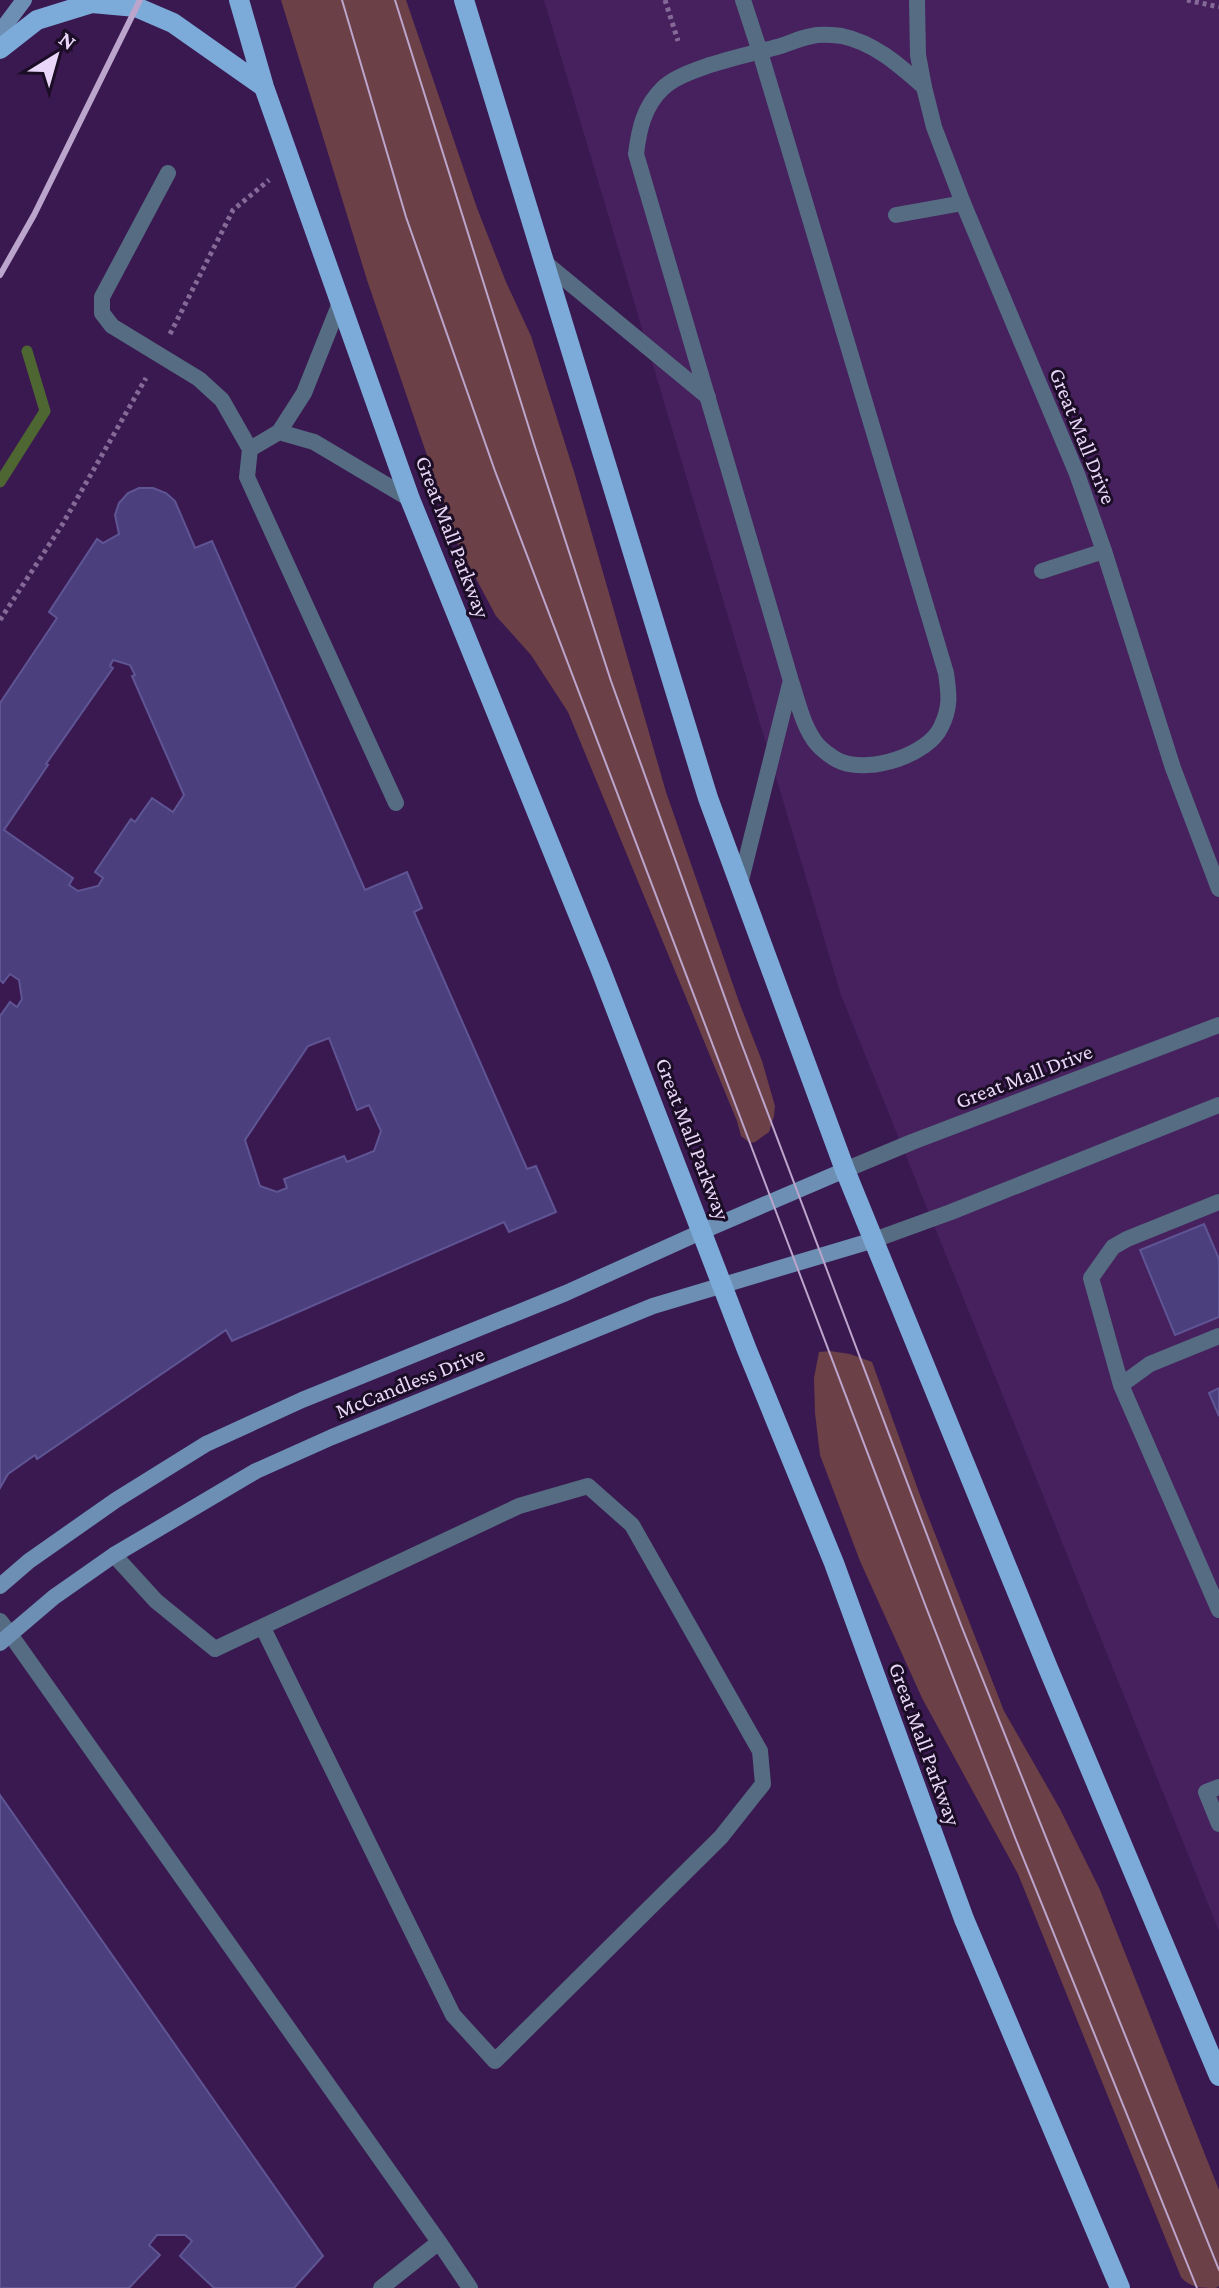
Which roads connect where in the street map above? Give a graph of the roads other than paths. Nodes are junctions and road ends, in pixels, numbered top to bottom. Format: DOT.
graph roads {
  1 [pos="24,0"];
  2 [pos="239,0"];
  3 [pos="464,0"];
  4 [pos="743,0"];
  5 [pos="917,0"];
  6 [pos="0,32"];
  7 [pos="0,49"];
  8 [pos="760,52"];
  9 [pos="264,87"];
  10 [pos="924,87"];
  11 [pos="168,173"];
  12 [pos="963,203"];
  13 [pos="896,215"];
  14 [pos="543,261"];
  15 [pos="340,303"];
  16 [pos="709,398"];
  17 [pos="279,432"];
  18 [pos="250,449"];
  19 [pos="410,499"];
  20 [pos="1104,551"];
  21 [pos="1042,571"];
  22 [pos="791,681"];
  23 [pos="396,803"];
  24 [pos="740,884"];
  25 [pos="1219,889"];
  26 [pos="1219,1025"];
  27 [pos="1219,1105"];
  28 [pos="845,1170"];
  29 [pos="1219,1202"];
  30 [pos="703,1231"];
  31 [pos="874,1240"];
  32 [pos="724,1286"];
  33 [pos="1219,1336"];
  34 [pos="1121,1385"];
  35 [pos="114,1555"];
  36 [pos="0,1586"];
  37 [pos="1218,1602"];
  38 [pos="263,1628"];
  39 [pos="3,1633"];
  40 [pos="1219,1787"];
  41 [pos="1219,1824"];
  42 [pos="1219,2076"];
  43 [pos="439,2242"];
  44 [pos="381,2288"];
  45 [pos="470,2288"];
  46 [pos="1120,2288"];
  1 -- 6 [label="main road"];
  2 -- 9 [label="main road, Great Mall Parkway"];
  3 -- 14 [label="main road"];
  4 -- 8 [label="street"];
  5 -- 10 [label="street, Great Mall Drive"];
  7 -- 9 [label="main road"];
  8 -- 10 [label="street"];
  8 -- 16 [label="street"];
  8 -- 22 [label="street"];
  9 -- 15 [label="main road, Great Mall Parkway"];
  10 -- 12 [label="street, Great Mall Drive"];
  11 -- 18 [label="street"];
  12 -- 13 [label="street"];
  12 -- 20 [label="street, Great Mall Drive"];
  14 -- 16 [label="street"];
  14 -- 24 [label="main road"];
  15 -- 17 [label="street"];
  15 -- 19 [label="main road, Great Mall Parkway"];
  16 -- 22 [label="street"];
  17 -- 18 [label="street"];
  17 -- 19 [label="street"];
  18 -- 23 [label="street"];
  19 -- 30 [label="main road, Great Mall Parkway"];
  20 -- 21 [label="street"];
  20 -- 25 [label="street, Great Mall Drive"];
  22 -- 24 [label="street"];
  24 -- 28 [label="main road"];
  26 -- 28 [label="street, Great Mall Drive"];
  27 -- 31 [label="street"];
  28 -- 30 [label="main road, McCandless Drive"];
  28 -- 31 [label="main road"];
  29 -- 34 [label="street"];
  30 -- 32 [label="main road, Great Mall Parkway"];
  30 -- 36 [label="main road, McCandless Drive"];
  31 -- 32 [label="main road, McCandless Drive"];
  31 -- 42 [label="main road"];
  32 -- 35 [label="main road, McCandless Drive"];
  32 -- 46 [label="main road, Great Mall Parkway"];
  33 -- 34 [label="street"];
  34 -- 37 [label="street"];
  35 -- 38 [label="street"];
  35 -- 39 [label="main road, McCandless Drive"];
  38 -- 38 [label="street"];
  39 -- 43 [label="street"];
  40 -- 41 [label="street"];
  43 -- 44 [label="street"];
  43 -- 45 [label="street"];
}
